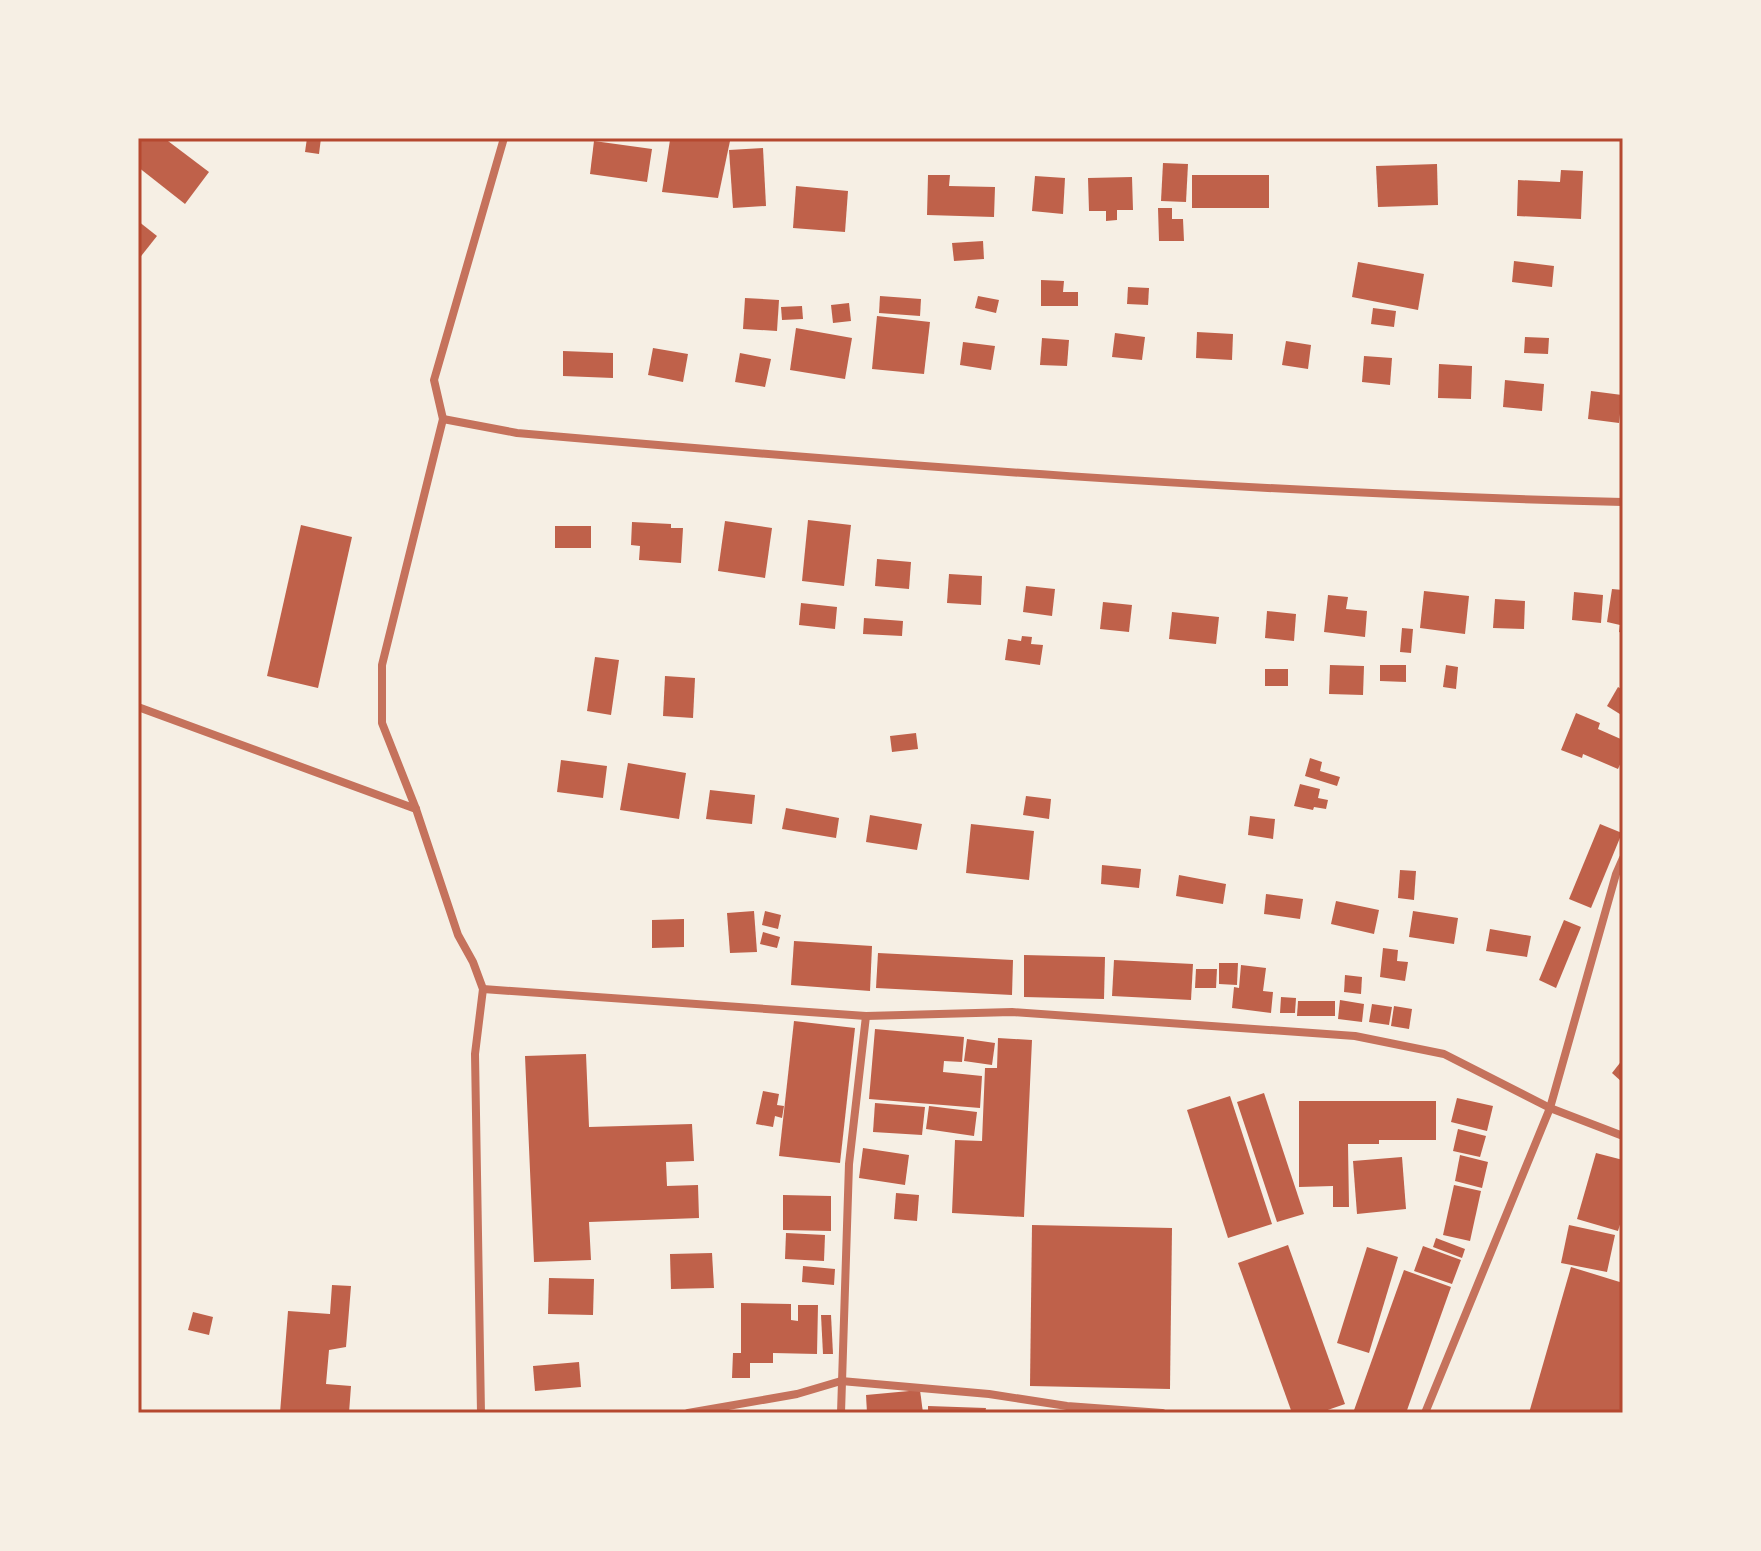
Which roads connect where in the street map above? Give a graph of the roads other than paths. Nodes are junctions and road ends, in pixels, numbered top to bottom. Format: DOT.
graph roads {
  1 [pos="504,138"];
  2 [pos="443,419"];
  3 [pos="1623,502"];
  4 [pos="138,707"];
  5 [pos="416,809"];
  6 [pos="1623,858"];
  7 [pos="1619,871"];
  8 [pos="483,989"];
  9 [pos="866,1016"];
  10 [pos="1550,1108"];
  11 [pos="1623,1136"];
  12 [pos="841,1381"];
  13 [pos="481,1413"];
  14 [pos="688,1413"];
  15 [pos="841,1413"];
  16 [pos="1162,1413"];
  17 [pos="1425,1413"];
  1 -- 2 [label="street"];
  2 -- 3 [label="street"];
  2 -- 5 [label="street"];
  4 -- 5 [label="street"];
  5 -- 8 [label="street"];
  6 -- 7 [label="street"];
  7 -- 10 [label="street"];
  8 -- 9 [label="street"];
  8 -- 13 [label="street"];
  9 -- 10 [label="street"];
  9 -- 12 [label="street"];
  10 -- 11 [label="street"];
  10 -- 17 [label="street"];
  12 -- 14 [label="street"];
  12 -- 15 [label="street"];
  12 -- 16 [label="street"];
}
